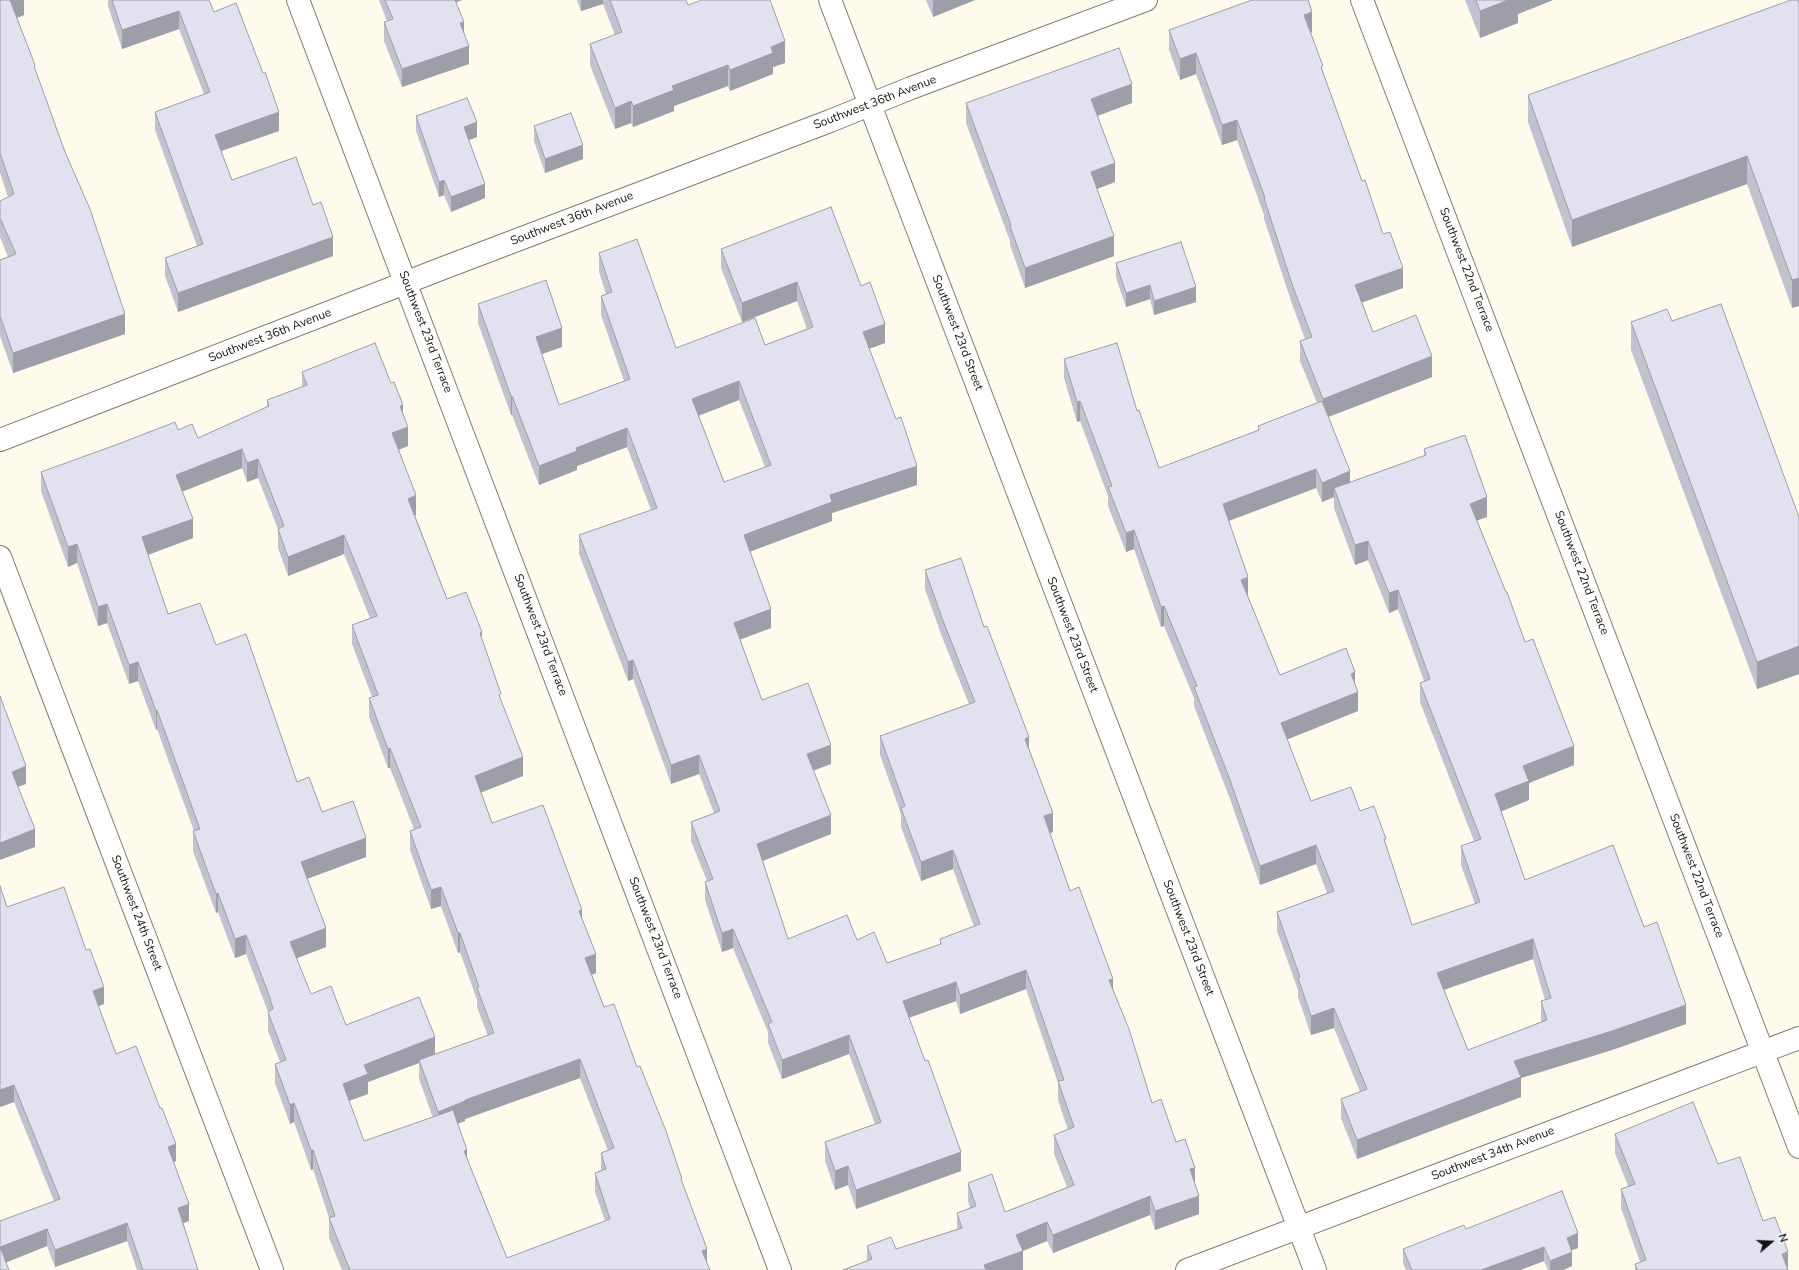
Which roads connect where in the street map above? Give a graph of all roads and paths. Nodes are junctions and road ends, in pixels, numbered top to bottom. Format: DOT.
graph roads {
  1 [pos="298,0"];
  2 [pos="830,0"];
  3 [pos="1146,0"];
  4 [pos="1362,0"];
  5 [pos="870,105"];
  6 [pos="407,283"];
  7 [pos="0,440"];
  8 [pos="0,557"];
  9 [pos="1799,1038"];
  10 [pos="1763,1052"];
  11 [pos="1799,1147"];
  12 [pos="1299,1228"];
  13 [pos="272,1270"];
  14 [pos="780,1270"];
  15 [pos="1187,1270"];
  16 [pos="1315,1270"];
  1 -- 6 [label="street, Southwest 23rd Terrace"];
  2 -- 5 [label="street, Southwest 23rd Street"];
  3 -- 5 [label="street, Southwest 36th Avenue"];
  4 -- 10 [label="street, Southwest 22nd Terrace"];
  5 -- 6 [label="street, Southwest 36th Avenue"];
  5 -- 12 [label="street, Southwest 23rd Street"];
  6 -- 7 [label="street, Southwest 36th Avenue"];
  6 -- 14 [label="street, Southwest 23rd Terrace"];
  8 -- 13 [label="street, Southwest 24th Street"];
  9 -- 10 [label="street, Southwest 34th Avenue"];
  10 -- 11 [label="street, Southwest 22nd Terrace"];
  10 -- 12 [label="street, Southwest 34th Avenue"];
  12 -- 15 [label="street, Southwest 34th Avenue"];
  12 -- 16 [label="street, Southwest 23rd Street"];
}
